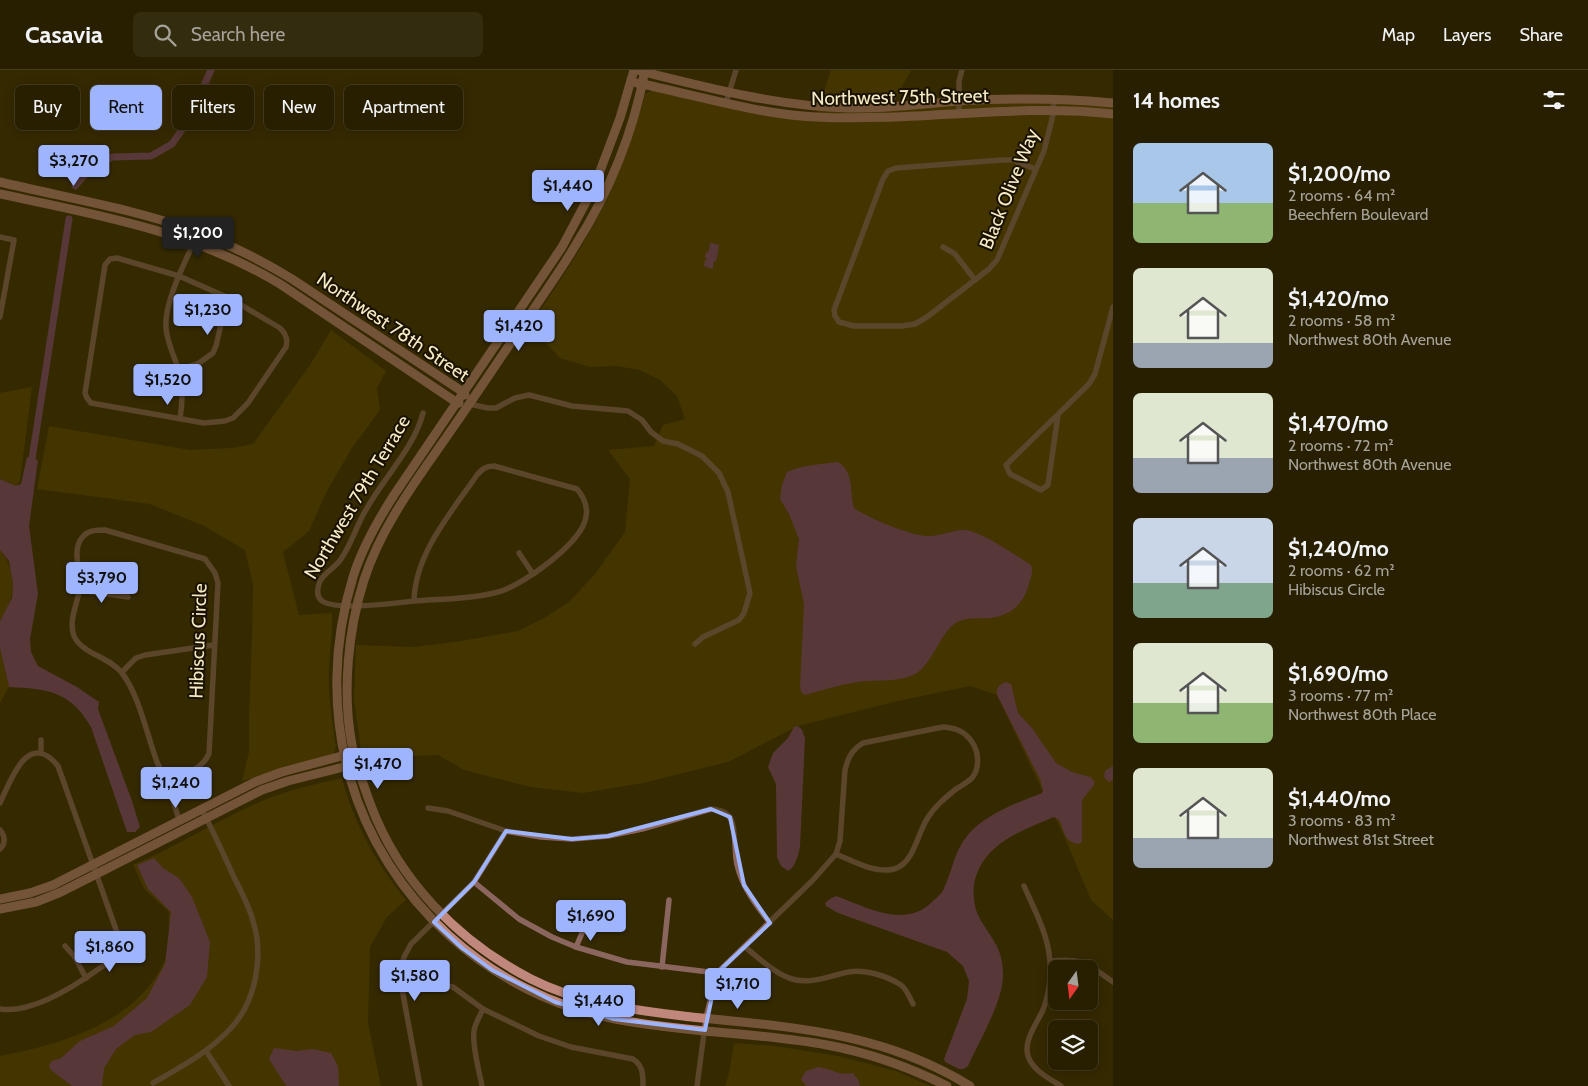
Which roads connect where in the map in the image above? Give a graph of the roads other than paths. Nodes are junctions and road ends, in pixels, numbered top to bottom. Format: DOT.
graph roads {
  1 [pos="634,70"];
  2 [pos="736,70"];
  3 [pos="962,70"];
  4 [pos="645,71"];
  5 [pos="631,81"];
  6 [pos="642,84"];
  7 [pos="727,98"];
  8 [pos="1054,99"];
  9 [pos="958,101"];
  10 [pos="1113,103"];
  11 [pos="1053,110"];
  12 [pos="960,113"];
  13 [pos="1113,114"];
  14 [pos="1035,170"];
  15 [pos="0,182"];
  16 [pos="0,194"];
  17 [pos="198,233"];
  18 [pos="0,237"];
  19 [pos="194,243"];
  20 [pos="944,247"];
  21 [pos="179,276"];
  22 [pos="975,280"];
  23 [pos="231,299"];
  24 [pos="1113,306"];
  25 [pos="0,317"];
  26 [pos="179,370"];
  27 [pos="462,392"];
  28 [pos="456,402"];
  29 [pos="470,404"];
  30 [pos="423,413"];
  31 [pos="1058,415"];
  32 [pos="180,418"];
  33 [pos="519,553"];
  34 [pos="533,574"];
  35 [pos="80,590"];
  36 [pos="128,597"];
  37 [pos="414,601"];
  38 [pos="345,606"];
  39 [pos="357,606"];
  40 [pos="695,644"];
  41 [pos="214,645"];
  42 [pos="122,672"];
  43 [pos="41,740"];
  44 [pos="354,752"];
  45 [pos="41,753"];
  46 [pos="344,756"];
  47 [pos="357,764"];
  48 [pos="347,767"];
  49 [pos="167,782"];
  50 [pos="0,803"];
  51 [pos="428,808"];
  52 [pos="202,810"];
  53 [pos="206,818"];
  54 [pos="180,821"];
  55 [pos="0,830"];
  56 [pos="184,830"];
  57 [pos="506,831"];
  58 [pos="0,849"];
  59 [pos="836,854"];
  60 [pos="94,865"];
  61 [pos="97,874"];
  62 [pos="474,882"];
  63 [pos="1024,886"];
  64 [pos="0,899"];
  65 [pos="669,900"];
  66 [pos="0,909"];
  67 [pos="443,915"];
  68 [pos="589,917"];
  69 [pos="434,922"];
  70 [pos="770,923"];
  71 [pos="65,946"];
  72 [pos="745,947"];
  73 [pos="576,948"];
  74 [pos="1050,960"];
  75 [pos="1060,960"];
  76 [pos="1075,960"];
  77 [pos="662,967"];
  78 [pos="1098,972"];
  79 [pos="717,974"];
  80 [pos="86,978"];
  81 [pos="1113,982"];
  82 [pos="443,985"];
  83 [pos="1048,991"];
  84 [pos="913,1004"];
  85 [pos="483,1009"];
  86 [pos="0,1010"];
  87 [pos="706,1018"];
  88 [pos="704,1030"];
  89 [pos="206,1051"];
  90 [pos="153,1083"];
  91 [pos="967,1085"];
  92 [pos="229,1086"];
  93 [pos="420,1086"];
  94 [pos="482,1086"];
  95 [pos="644,1086"];
  96 [pos="697,1086"];
  97 [pos="948,1086"];
  98 [pos="1061,1086"];
  1 -- 4 [label="street, Northwest 75th Street"];
  1 -- 5 [label="street"];
  2 -- 7 [label="street"];
  3 -- 9 [label="street"];
  4 -- 6 [label="street"];
  4 -- 7 [label="street, Northwest 75th Street"];
  5 -- 6 [label="street, Northwest 75th Street"];
  5 -- 27 [label="street"];
  6 -- 7 [label="street, Northwest 75th Street"];
  6 -- 29 [label="street"];
  7 -- 9 [label="street, Northwest 75th Street"];
  7 -- 12 [label="street, Northwest 75th Street"];
  8 -- 9 [label="street, Northwest 75th Street"];
  8 -- 10 [label="street, Northwest 75th Street"];
  8 -- 11 [label="street, Black Olive Way"];
  9 -- 12 [label="street"];
  11 -- 12 [label="street, Northwest 75th Street"];
  11 -- 13 [label="street, Northwest 75th Street"];
  11 -- 14 [label="street, Black Olive Way"];
  14 -- 22 [label="street, Black Olive Way"];
  14 -- 22 [label="street, Black Olive Way"];
  15 -- 17 [label="street, Northwest 78th Street"];
  16 -- 19 [label="street, Northwest 78th Street"];
  17 -- 19 [label="street"];
  17 -- 27 [label="street, Northwest 78th Street"];
  18 -- 25 [label="street"];
  19 -- 21 [label="street"];
  19 -- 28 [label="street, Northwest 78th Street"];
  20 -- 22 [label="street, Black Olive Way"];
  21 -- 23 [label="street"];
  21 -- 26 [label="street"];
  21 -- 32 [label="street"];
  23 -- 26 [label="street"];
  23 -- 32 [label="street"];
  24 -- 31 [label="street"];
  26 -- 32 [label="street"];
  27 -- 28 [label="street"];
  27 -- 29 [label="street, Northwest 78th Street"];
  28 -- 29 [label="street, Northwest 78th Street"];
  28 -- 38 [label="street"];
  29 -- 39 [label="street"];
  29 -- 40 [label="street"];
  30 -- 38 [label="street, Northwest 79th Terrace"];
  31 -- 31 [label="street"];
  33 -- 34 [label="street"];
  34 -- 37 [label="street"];
  34 -- 37 [label="street"];
  35 -- 36 [label="street"];
  35 -- 41 [label="street, Hibiscus Circle"];
  35 -- 42 [label="street, Hibiscus Circle"];
  37 -- 39 [label="street"];
  38 -- 39 [label="street"];
  38 -- 46 [label="street"];
  39 -- 44 [label="street"];
  41 -- 42 [label="street"];
  41 -- 49 [label="street, Hibiscus Circle"];
  42 -- 49 [label="street, Hibiscus Circle"];
  43 -- 45 [label="street"];
  44 -- 46 [label="street"];
  44 -- 47 [label="street"];
  45 -- 50 [label="street"];
  45 -- 60 [label="street"];
  46 -- 48 [label="street"];
  46 -- 52 [label="street"];
  47 -- 48 [label="street"];
  47 -- 67 [label="street"];
  48 -- 53 [label="street"];
  48 -- 69 [label="street"];
  49 -- 54 [label="street, Hibiscus Circle"];
  51 -- 57 [label="street"];
  52 -- 53 [label="street"];
  52 -- 54 [label="street"];
  53 -- 56 [label="street"];
  53 -- 89 [label="street"];
  54 -- 56 [label="street, Hibiscus Circle"];
  54 -- 60 [label="street"];
  55 -- 58 [label="street"];
  56 -- 61 [label="street"];
  57 -- 62 [label="street"];
  57 -- 70 [label="street"];
  59 -- 59 [label="street"];
  59 -- 70 [label="street"];
  60 -- 61 [label="street"];
  60 -- 64 [label="street"];
  61 -- 66 [label="street"];
  61 -- 80 [label="street"];
  62 -- 67 [label="street"];
  62 -- 73 [label="street"];
  63 -- 74 [label="street"];
  65 -- 77 [label="street"];
  67 -- 69 [label="street"];
  67 -- 87 [label="street"];
  68 -- 73 [label="street"];
  69 -- 88 [label="street"];
  69 -- 93 [label="street"];
  70 -- 72 [label="street"];
  71 -- 80 [label="street"];
  72 -- 79 [label="street"];
  72 -- 84 [label="street"];
  73 -- 77 [label="street"];
  75 -- 76 [label="street"];
  77 -- 79 [label="street"];
  78 -- 81 [label="street"];
  79 -- 87 [label="street"];
  80 -- 86 [label="street"];
  82 -- 85 [label="street"];
  83 -- 98 [label="street"];
  85 -- 94 [label="street"];
  85 -- 95 [label="street"];
  87 -- 88 [label="street"];
  87 -- 91 [label="street"];
  88 -- 96 [label="street"];
  88 -- 97 [label="street"];
  89 -- 90 [label="street"];
  89 -- 92 [label="street"];
}
